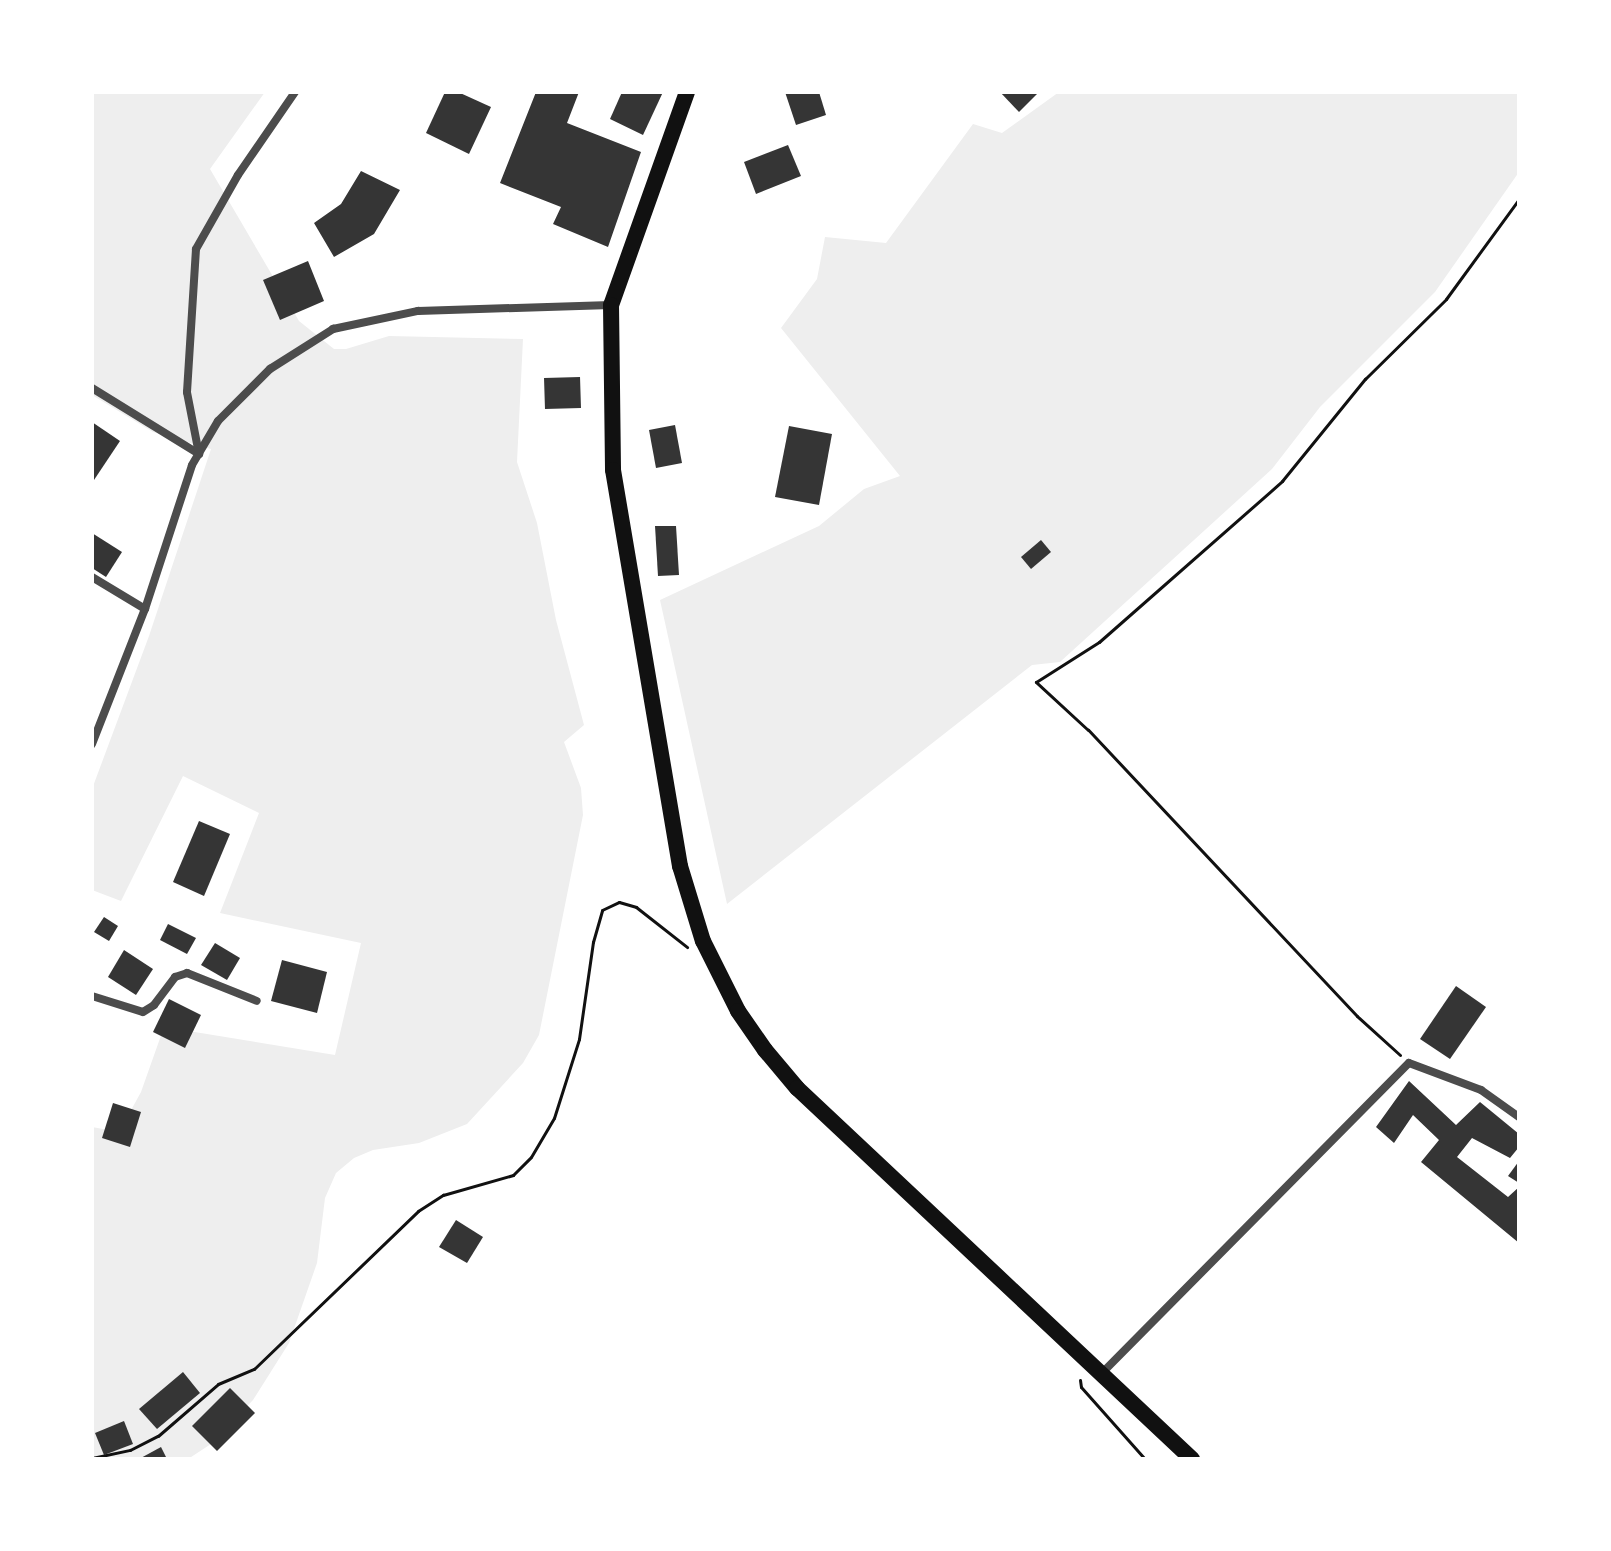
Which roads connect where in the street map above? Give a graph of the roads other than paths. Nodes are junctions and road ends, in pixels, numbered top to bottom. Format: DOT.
graph roads {
  1 [pos="295,92"];
  2 [pos="687,92"];
  3 [pos="611,305"];
  4 [pos="92,388"];
  5 [pos="199,454"];
  6 [pos="92,577"];
  7 [pos="145,609"];
  8 [pos="92,744"];
  9 [pos="92,996"];
  10 [pos="257,1001"];
  11 [pos="1519,1117"];
  12 [pos="1102,1373"];
  13 [pos="1192,1459"];
  1 -- 5 [label="street"];
  2 -- 3 [label="main road"];
  3 -- 5 [label="street"];
  3 -- 12 [label="main road"];
  4 -- 5 [label="street"];
  5 -- 7 [label="street"];
  6 -- 7 [label="street"];
  7 -- 8 [label="street"];
  9 -- 10 [label="street"];
  11 -- 12 [label="street"];
  12 -- 13 [label="main road"];
}
